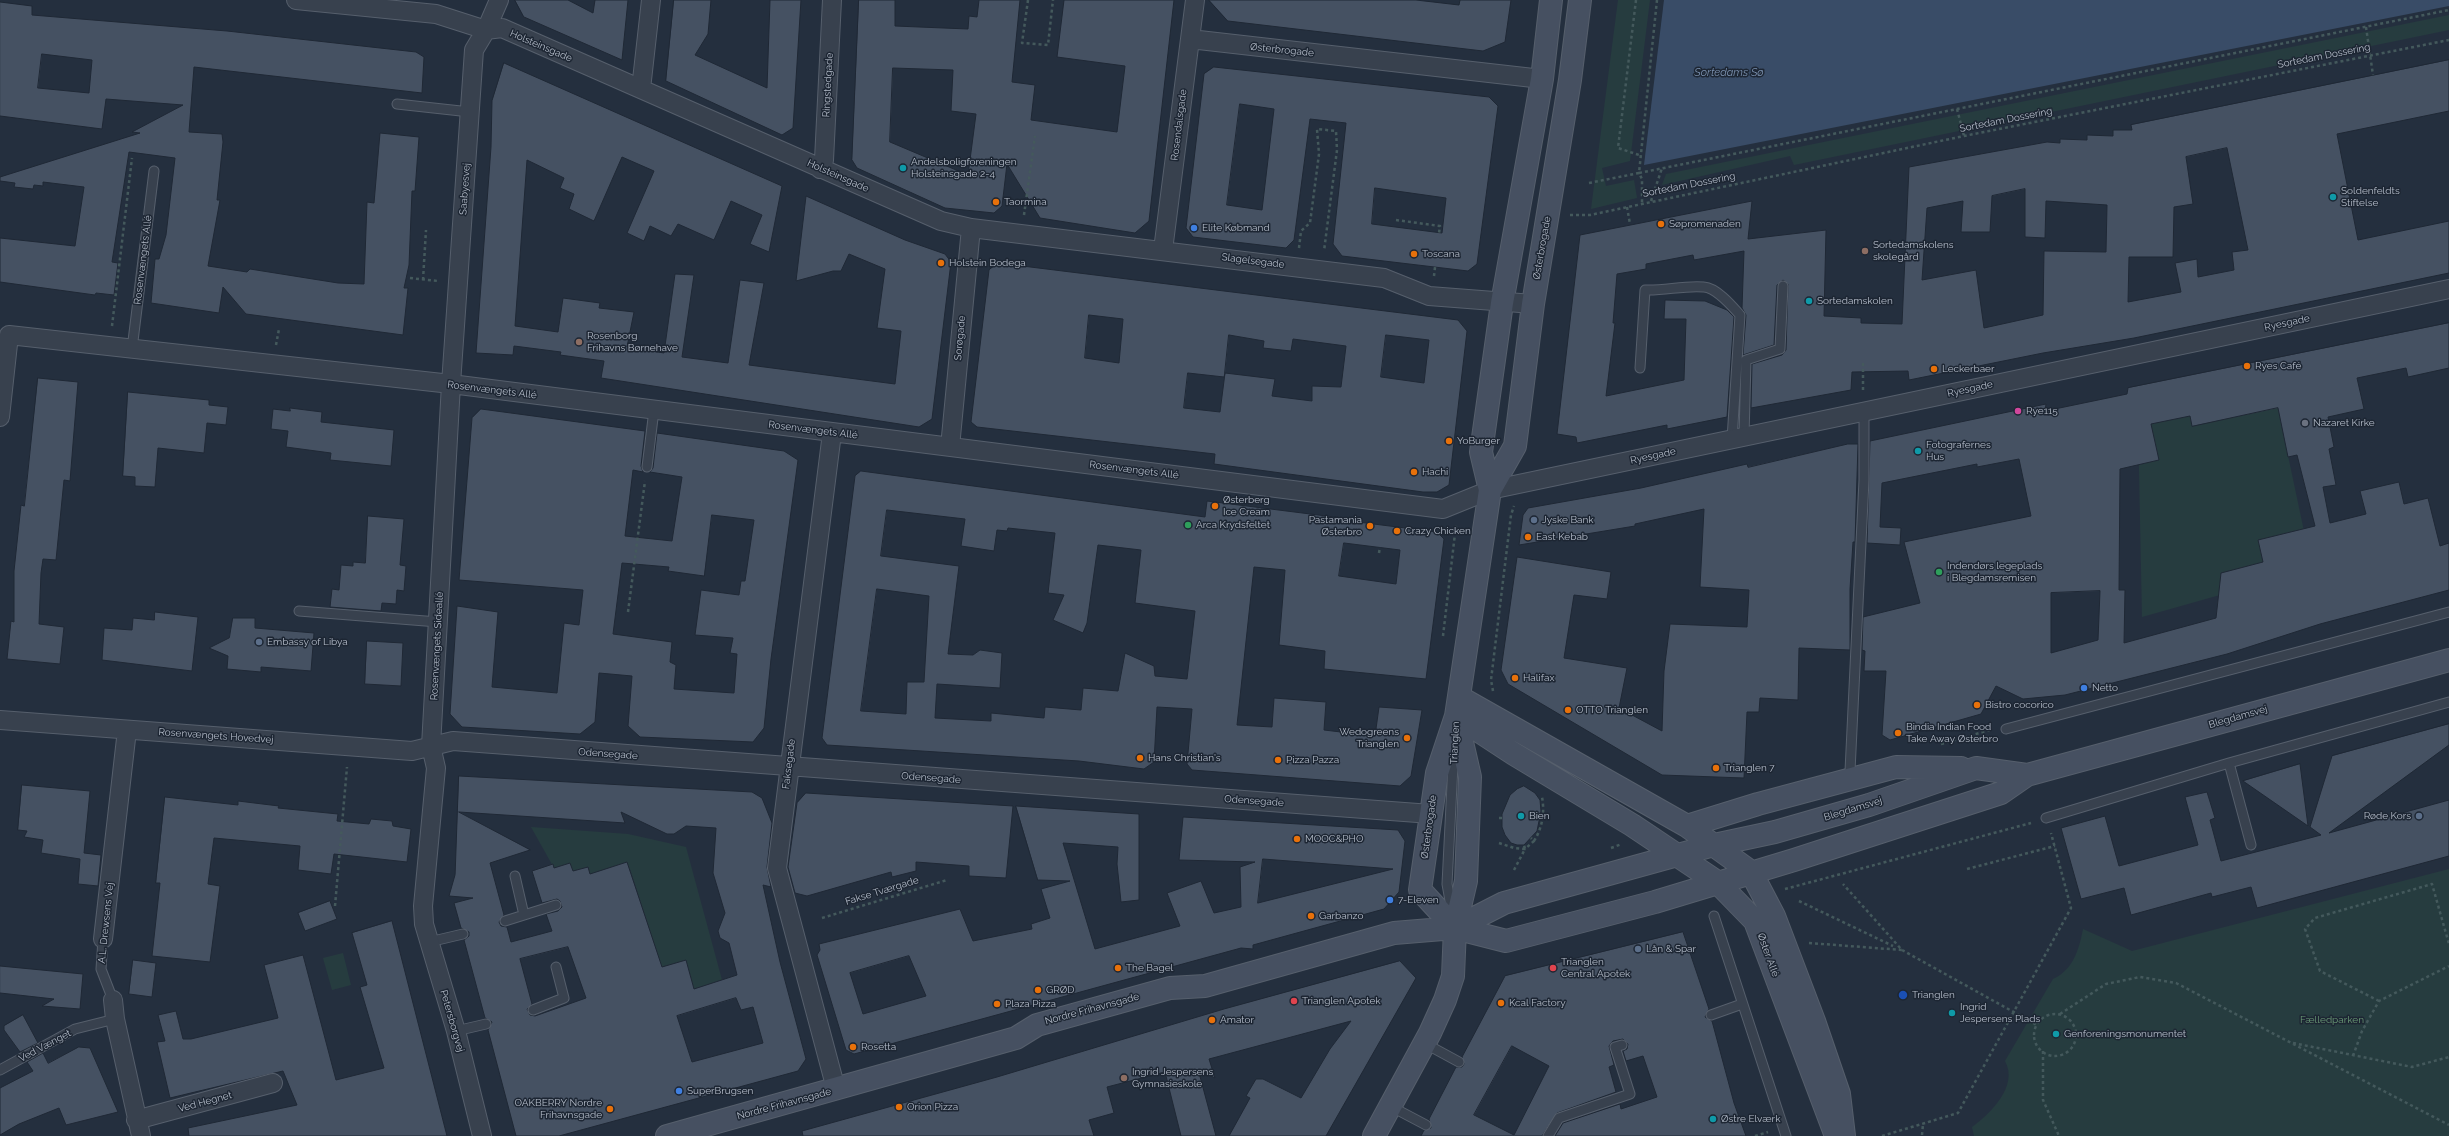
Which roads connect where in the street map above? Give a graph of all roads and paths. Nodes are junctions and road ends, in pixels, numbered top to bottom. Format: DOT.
graph roads {
  1 [pos="296,0"];
  2 [pos="499,0"];
  3 [pos="651,0"];
  4 [pos="832,0"];
  5 [pos="1028,0"];
  6 [pos="1053,0"];
  7 [pos="1195,0"];
  8 [pos="1552,0"];
  9 [pos="1580,0"];
  10 [pos="1636,0"];
  11 [pos="1657,0"];
  12 [pos="2449,10"];
  13 [pos="2366,27"];
  14 [pos="486,30"];
  15 [pos="1190,39"];
  16 [pos="2449,40"];
  17 [pos="2370,55"];
  18 [pos="2373,75"];
  19 [pos="1542,79"];
  20 [pos="641,89"];
  21 [pos="397,104"];
  22 [pos="1958,109"];
  23 [pos="470,112"];
  24 [pos="1035,136"];
  25 [pos="1964,136"];
  26 [pos="1639,155"];
  27 [pos="132,158"];
  28 [pos="1662,168"];
  29 [pos="820,169"];
  30 [pos="154,171"];
  31 [pos="1639,173"];
  32 [pos="1589,183"];
  33 [pos="1650,201"];
  34 [pos="1642,203"];
  35 [pos="1627,206"];
  36 [pos="1567,215"];
  37 [pos="1396,220"];
  38 [pos="1630,224"];
  39 [pos="970,228"];
  40 [pos="426,230"];
  41 [pos="1022,233"];
  42 [pos="1439,233"];
  43 [pos="1163,250"];
  44 [pos="1296,266"];
  45 [pos="1321,269"];
  46 [pos="410,278"];
  47 [pos="423,280"];
  48 [pos="458,282"];
  49 [pos="1783,286"];
  50 [pos="2449,289"];
  51 [pos="1502,303"];
  52 [pos="1533,304"];
  53 [pos="4,332"];
  54 [pos="109,346"];
  55 [pos="132,349"];
  56 [pos="1863,362"];
  57 [pos="1640,368"];
  58 [pos="451,384"];
  59 [pos="1864,405"];
  60 [pos="654,410"];
  61 [pos="0,417"];
  62 [pos="832,433"];
  63 [pos="1738,438"];
  64 [pos="950,447"];
  65 [pos="647,467"];
  66 [pos="1490,490"];
  67 [pos="1380,547"];
  68 [pos="1379,553"];
  69 [pos="1506,553"];
  70 [pos="299,612"];
  71 [pos="628,612"];
  72 [pos="2449,612"];
  73 [pos="438,622"];
  74 [pos="2449,660"];
  75 [pos="1493,691"];
  76 [pos="2449,702"];
  77 [pos="1458,706"];
  78 [pos="0,720"];
  79 [pos="2006,729"];
  80 [pos="127,730"];
  81 [pos="349,746"];
  82 [pos="431,746"];
  83 [pos="2229,763"];
  84 [pos="788,768"];
  85 [pos="1976,768"];
  86 [pos="2027,775"];
  87 [pos="1852,778"];
  88 [pos="1541,794"];
  89 [pos="1431,814"];
  90 [pos="2047,823"];
  91 [pos="1632,825"];
  92 [pos="1687,826"];
  93 [pos="1531,838"];
  94 [pos="1534,841"];
  95 [pos="1499,843"];
  96 [pos="1524,844"];
  97 [pos="1714,845"];
  98 [pos="2251,845"];
  99 [pos="2055,846"];
  100 [pos="1525,849"];
  101 [pos="1677,855"];
  102 [pos="1967,869"];
  103 [pos="1514,870"];
  104 [pos="1751,872"];
  105 [pos="515,876"];
  106 [pos="947,880"];
  107 [pos="1817,881"];
  108 [pos="1717,882"];
  109 [pos="1843,884"];
  110 [pos="1799,900"];
  111 [pos="556,905"];
  112 [pos="335,906"];
  113 [pos="423,906"];
  114 [pos="524,915"];
  115 [pos="1714,916"];
  116 [pos="822,918"];
  117 [pos="505,921"];
  118 [pos="1455,928"];
  119 [pos="463,934"];
  120 [pos="103,939"];
  121 [pos="429,942"];
  122 [pos="1809,943"];
  123 [pos="2449,944"];
  124 [pos="1893,946"];
  125 [pos="1902,950"];
  126 [pos="556,966"];
  127 [pos="2449,966"];
  128 [pos="113,1000"];
  129 [pos="2379,1001"];
  130 [pos="1742,1004"];
  131 [pos="533,1010"];
  132 [pos="2014,1012"];
  133 [pos="2060,1014"];
  134 [pos="1711,1015"];
  135 [pos="115,1019"];
  136 [pos="486,1024"];
  137 [pos="2037,1025"];
  138 [pos="456,1031"];
  139 [pos="2288,1042"];
  140 [pos="1424,1043"];
  141 [pos="1622,1045"];
  142 [pos="2043,1051"];
  143 [pos="2353,1056"];
  144 [pos="2449,1057"];
  145 [pos="1459,1062"];
  146 [pos="0,1070"];
  147 [pos="273,1083"];
  148 [pos="836,1089"];
  149 [pos="1390,1106"];
  150 [pos="1923,1124"];
  151 [pos="1426,1125"];
  152 [pos="2449,1125"];
  153 [pos="139,1128"];
  154 [pos="1922,1135"];
  155 [pos="482,1136"];
  156 [pos="667,1136"];
  157 [pos="1374,1136"];
  158 [pos="1548,1136"];
  159 [pos="1786,1136"];
  160 [pos="1836,1136"];
  161 [pos="1844,1136"];
  162 [pos="1882,1136"];
  163 [pos="2059,1136"];
  1 -- 14 [label="street, Holsteinsgade"];
  2 -- 14 [label="street, Saabyesvej"];
  3 -- 20 [label="street"];
  4 -- 29 [label="street, Ringstedgade"];
  5 -- 6 [label="path"];
  7 -- 15 [label="street, Rosendalsgade"];
  8 -- 19 [label="street, Østerbrogade"];
  9 -- 52 [label="street, Østerbrogade"];
  10 -- 26 [label="path"];
  11 -- 26 [label="path"];
  12 -- 13 [label="path"];
  13 -- 17 [label="path"];
  13 -- 22 [label="path"];
  14 -- 20 [label="street, Holsteinsgade"];
  14 -- 23 [label="street, Saabyesvej"];
  15 -- 19 [label="street, Østerbrogade"];
  15 -- 43 [label="street, Rosendalsgade"];
  16 -- 17 [label="path, Sortedam Dossering"];
  17 -- 18 [label="path"];
  17 -- 25 [label="path, Sortedam Dossering"];
  19 -- 51 [label="street, Østerbrogade"];
  20 -- 29 [label="street, Holsteinsgade"];
  21 -- 23 [label="lane"];
  22 -- 25 [label="path"];
  22 -- 28 [label="path"];
  23 -- 48 [label="street, Saabyesvej"];
  24 -- 41 [label="path"];
  25 -- 33 [label="path, Sortedam Dossering"];
  26 -- 31 [label="path"];
  27 -- 54 [label="path"];
  28 -- 31 [label="path"];
  28 -- 33 [label="path"];
  29 -- 39 [label="street, Holsteinsgade"];
  30 -- 55 [label="lane, Rosenvængets Allé"];
  31 -- 32 [label="path"];
  31 -- 34 [label="path"];
  33 -- 34 [label="path, Sortedam Dossering"];
  34 -- 35 [label="path, Sortedam Dossering"];
  35 -- 36 [label="path, Sortedam Dossering"];
  35 -- 38 [label="path"];
  37 -- 42 [label="path"];
  39 -- 41 [label="street, Slagelsegade"];
  39 -- 64 [label="street, Sorøgade"];
  40 -- 47 [label="path"];
  41 -- 43 [label="street, Slagelsegade"];
  43 -- 44 [label="street, Slagelsegade"];
  44 -- 45 [label="street, Slagelsegade"];
  44 -- 45 [label="path"];
  45 -- 51 [label="street, Slagelsegade"];
  46 -- 47 [label="path"];
  47 -- 48 [label="path"];
  48 -- 58 [label="street, Saabyesvej"];
  49 -- 63 [label="lane"];
  50 -- 59 [label="street, Ryesgade"];
  51 -- 52 [label="street, Slagelsegade"];
  51 -- 66 [label="street, Østerbrogade"];
  52 -- 66 [label="street, Østerbrogade"];
  53 -- 54 [label="street, Rosenvængets Allé"];
  53 -- 61 [label="street, Rosenvængets Allé"];
  54 -- 55 [label="street, Rosenvængets Allé"];
  55 -- 58 [label="street, Rosenvængets Allé"];
  56 -- 59 [label="path"];
  57 -- 63 [label="lane"];
  58 -- 60 [label="street, Rosenvængets Allé"];
  58 -- 73 [label="street, Rosenvængets Sideallé"];
  59 -- 63 [label="street, Ryesgade"];
  59 -- 87 [label="lane"];
  60 -- 62 [label="street, Rosenvængets Allé"];
  60 -- 65 [label="lane"];
  62 -- 64 [label="street, Rosenvængets Allé"];
  62 -- 84 [label="street, Faksegade"];
  63 -- 66 [label="street, Ryesgade"];
  64 -- 66 [label="street, Rosenvængets Allé"];
  65 -- 71 [label="path"];
  66 -- 77 [label="street, Østerbrogade"];
  67 -- 68 [label="path"];
  69 -- 75 [label="path"];
  70 -- 73 [label="lane"];
  72 -- 79 [label="lane"];
  73 -- 82 [label="street, Rosenvængets Sideallé"];
  74 -- 86 [label="street, Blegdamsvej"];
  76 -- 83 [label="lane"];
  77 -- 89 [label="street, Østerbrogade"];
  77 -- 91 [label="street, Trianglen"];
  77 -- 92 [label="street"];
  77 -- 118 [label="street, Østerbrogade"];
  78 -- 80 [label="street, Rosenvængets Hovedvej"];
  80 -- 81 [label="street, Rosenvængets Hovedvej"];
  80 -- 120 [label="street, A.L. Drewsens Vej"];
  81 -- 82 [label="street, Rosenvængets Hovedvej"];
  81 -- 112 [label="path"];
  82 -- 84 [label="street, Odensegade"];
  82 -- 113 [label="street, Rosenvængets Sideallé"];
  83 -- 90 [label="lane"];
  83 -- 98 [label="lane"];
  84 -- 89 [label="street, Odensegade"];
  84 -- 148 [label="street, Faksegade"];
  85 -- 86 [label="street, Blegdamsvej"];
  85 -- 87 [label="street"];
  85 -- 97 [label="street, Blegdamsvej"];
  86 -- 104 [label="street, Blegdamsvej"];
  87 -- 92 [label="street"];
  88 -- 94 [label="path"];
  89 -- 118 [label="street, Østerbrogade"];
  90 -- 99 [label="path"];
  90 -- 107 [label="path"];
  91 -- 101 [label="street, Øster Allé"];
  92 -- 97 [label="street, Øster Allé"];
  93 -- 94 [label="path"];
  94 -- 100 [label="path"];
  95 -- 100 [label="path"];
  96 -- 100 [label="path"];
  97 -- 101 [label="street, Blegdamsvej"];
  97 -- 104 [label="street, Øster Allé"];
  99 -- 102 [label="path"];
  99 -- 132 [label="path"];
  100 -- 103 [label="path"];
  101 -- 108 [label="street, Øster Allé"];
  101 -- 118 [label="street"];
  104 -- 108 [label="street, Blegdamsvej"];
  104 -- 161 [label="street, Øster Allé"];
  105 -- 114 [label="lane"];
  106 -- 116 [label="path, Fakse Tværgade"];
  108 -- 118 [label="street"];
  108 -- 160 [label="street, Øster Allé"];
  109 -- 125 [label="path"];
  110 -- 124 [label="path"];
  111 -- 114 [label="lane"];
  113 -- 121 [label="street, Petersborgvej"];
  114 -- 117 [label="lane"];
  115 -- 130 [label="lane"];
  118 -- 140 [label="street, Østerbrogade"];
  118 -- 148 [label="street, Nordre Frihavnsgade"];
  119 -- 121 [label="lane"];
  120 -- 128 [label="lane, A.L. Drewsens Vej"];
  121 -- 138 [label="street, Petersborgvej"];
  122 -- 125 [label="path"];
  123 -- 129 [label="path"];
  125 -- 132 [label="path"];
  126 -- 131 [label="lane"];
  127 -- 129 [label="path"];
  128 -- 135 [label="street, A.L. Drewsens Vej"];
  129 -- 143 [label="path"];
  130 -- 134 [label="lane"];
  130 -- 159 [label="lane"];
  132 -- 137 [label="path"];
  132 -- 150 [label="path"];
  133 -- 137 [label="path"];
  133 -- 139 [label="path"];
  133 -- 142 [label="path"];
  135 -- 146 [label="lane, Ved Vænget"];
  135 -- 153 [label="street, A.L. Drewsens Vej"];
  136 -- 138 [label="lane"];
  137 -- 142 [label="path"];
  138 -- 155 [label="street, Petersborgvej"];
  139 -- 143 [label="path"];
  139 -- 152 [label="path"];
  140 -- 145 [label="lane"];
  140 -- 149 [label="street, Østerbrogade"];
  141 -- 158 [label="lane"];
  142 -- 163 [label="path"];
  143 -- 144 [label="path"];
  147 -- 153 [label="street, Ved Hegnet"];
  148 -- 156 [label="street, Nordre Frihavnsgade"];
  149 -- 151 [label="lane"];
  149 -- 157 [label="street, Østerbrogade"];
  150 -- 154 [label="path"];
  150 -- 162 [label="path"];
}
